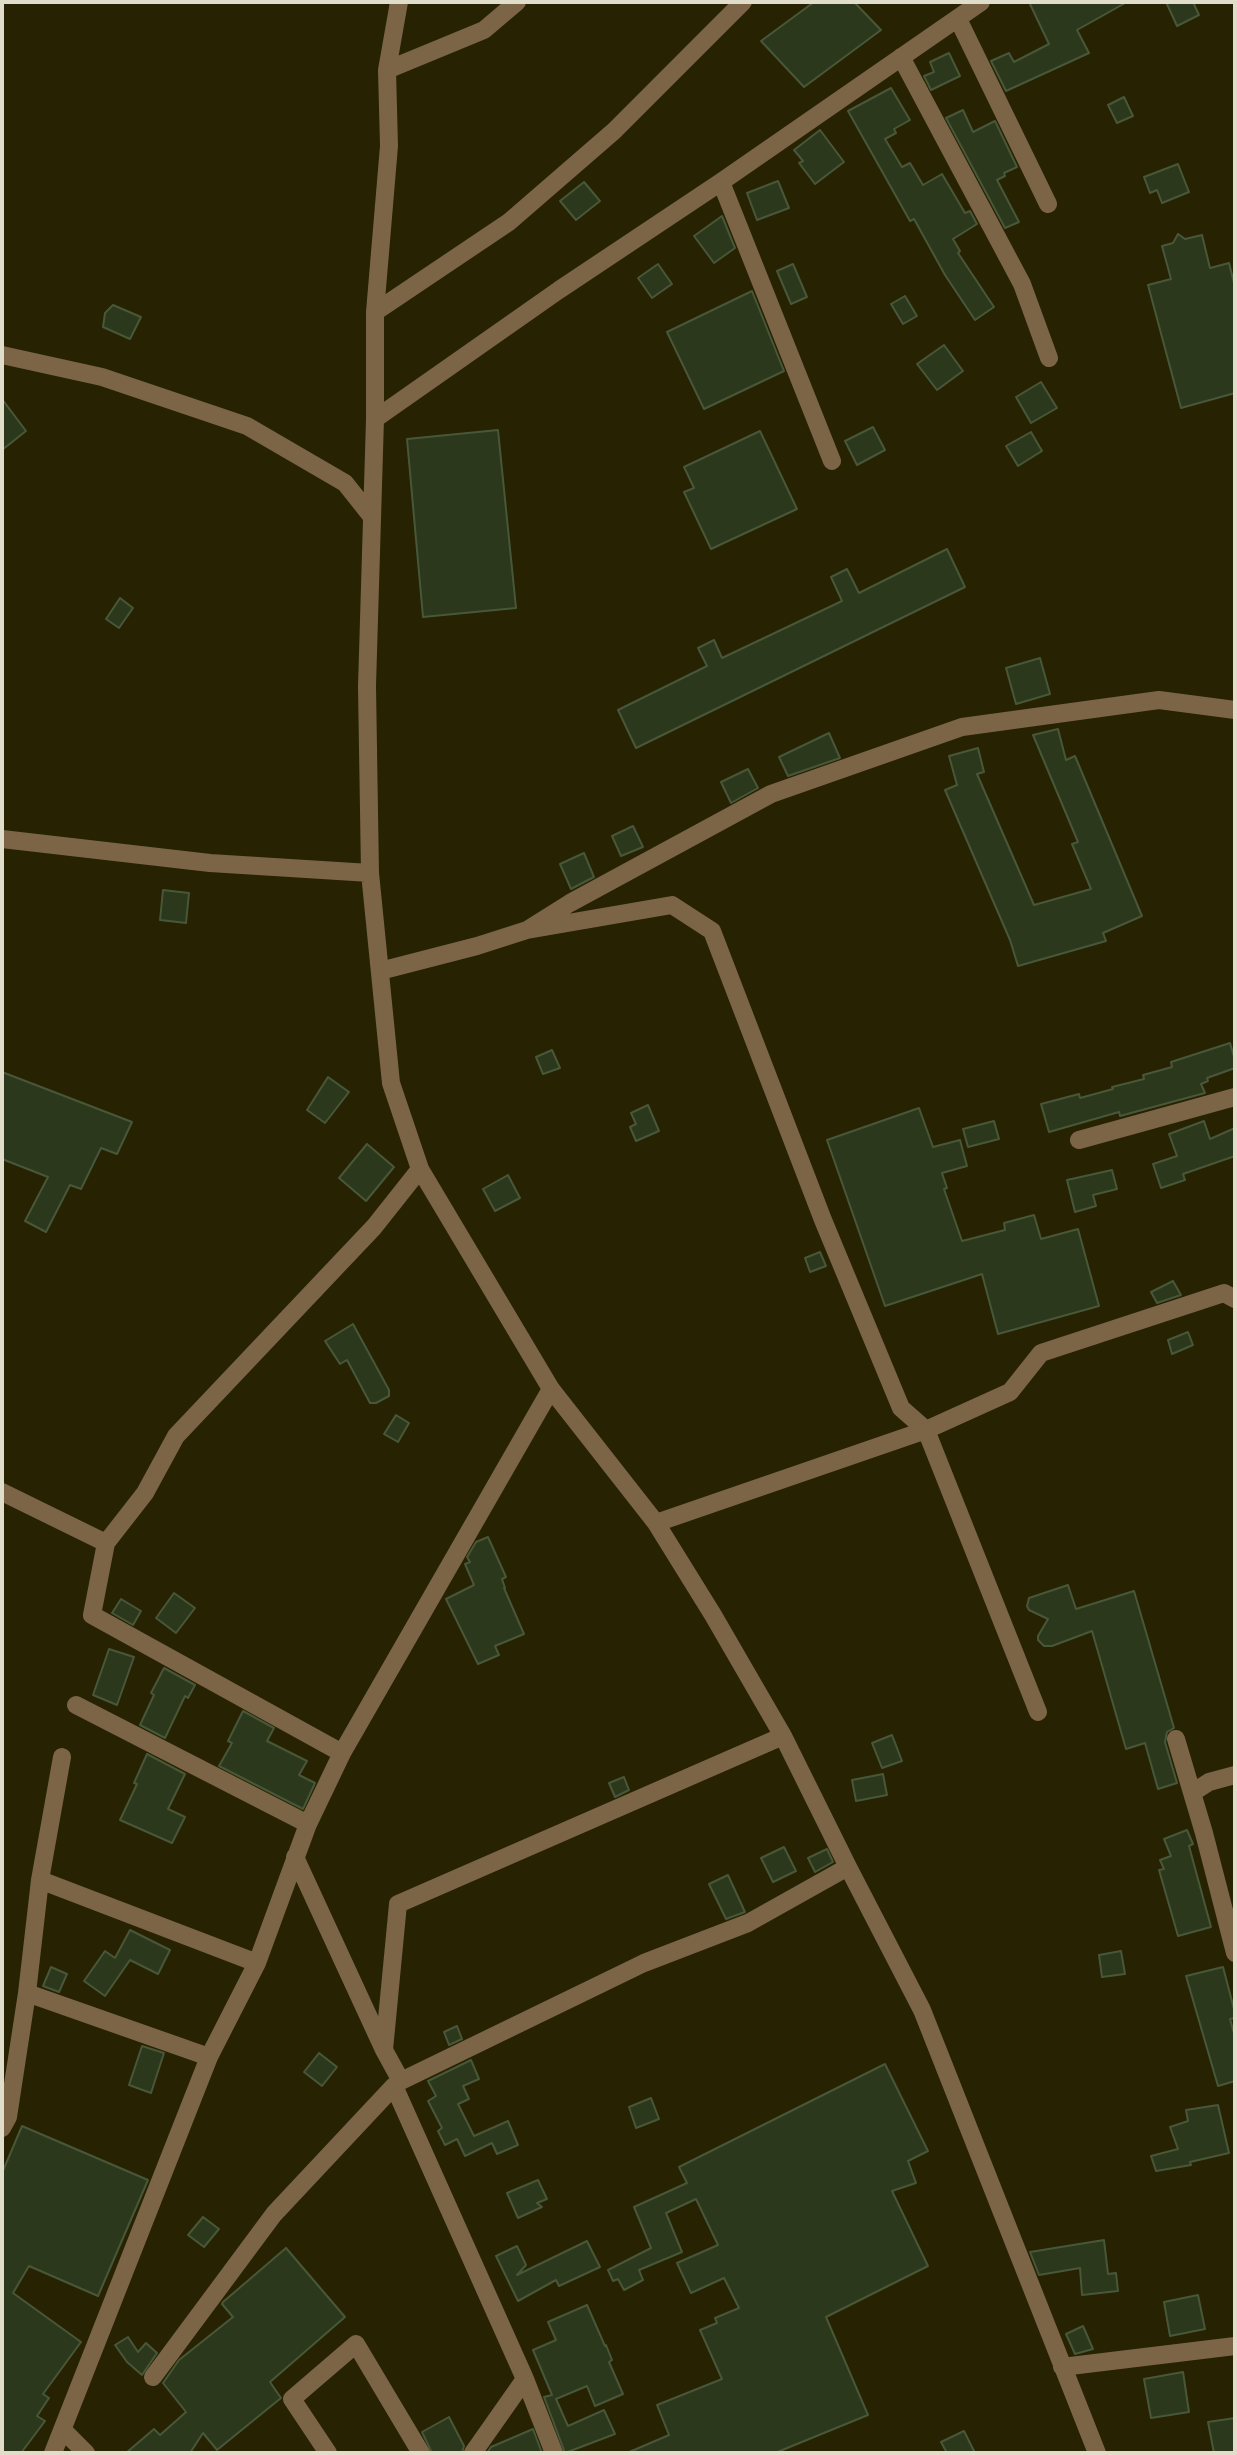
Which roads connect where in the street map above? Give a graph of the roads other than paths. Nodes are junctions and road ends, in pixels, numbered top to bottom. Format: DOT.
graph roads {
  1 [pos="399,2"];
  2 [pos="517,2"];
  3 [pos="743,2"];
  4 [pos="981,2"];
  5 [pos="958,19"];
  6 [pos="901,57"];
  7 [pos="387,70"];
  8 [pos="721,182"];
  9 [pos="1048,204"];
  10 [pos="374,312"];
  11 [pos="2,355"];
  12 [pos="1049,358"];
  13 [pos="375,419"];
  14 [pos="832,461"];
  15 [pos="372,517"];
  16 [pos="1235,710"];
  17 [pos="2,839"];
  18 [pos="370,873"];
  19 [pos="527,930"];
  20 [pos="380,971"];
  21 [pos="1235,1097"];
  22 [pos="1079,1140"];
  23 [pos="420,1169"];
  24 [pos="1235,1298"];
  25 [pos="551,1390"];
  26 [pos="926,1430"];
  27 [pos="2,1492"];
  28 [pos="656,1523"];
  29 [pos="106,1543"];
  30 [pos="76,1705"];
  31 [pos="1038,1712"];
  32 [pos="783,1736"];
  33 [pos="1176,1739"];
  34 [pos="342,1753"];
  35 [pos="62,1757"];
  36 [pos="1235,1775"];
  37 [pos="1192,1793"];
  38 [pos="308,1824"];
  39 [pos="295,1857"];
  40 [pos="848,1867"];
  41 [pos="40,1880"];
  42 [pos="1235,1953"];
  43 [pos="257,1963"];
  44 [pos="27,1993"];
  45 [pos="384,2050"];
  46 [pos="209,2057"];
  47 [pos="397,2084"];
  48 [pos="2,2128"];
  49 [pos="1235,2346"];
  50 [pos="1062,2367"];
  51 [pos="153,2377"];
  52 [pos="525,2379"];
  53 [pos="63,2430"];
  54 [pos="53,2453"];
  55 [pos="86,2453"];
  56 [pos="328,2453"];
  57 [pos="421,2453"];
  58 [pos="473,2453"];
  59 [pos="554,2453"];
  60 [pos="1097,2453"];
  1 -- 7 [label="street"];
  2 -- 7 [label="street"];
  3 -- 10 [label="street"];
  4 -- 5 [label="street"];
  5 -- 6 [label="street"];
  5 -- 9 [label="street"];
  6 -- 8 [label="street"];
  6 -- 12 [label="street"];
  7 -- 10 [label="street"];
  8 -- 13 [label="street"];
  8 -- 14 [label="street"];
  10 -- 13 [label="street"];
  11 -- 15 [label="street"];
  13 -- 15 [label="street"];
  15 -- 18 [label="street"];
  16 -- 19 [label="street"];
  17 -- 18 [label="street"];
  18 -- 20 [label="street"];
  19 -- 20 [label="street"];
  19 -- 26 [label="street"];
  20 -- 23 [label="street"];
  21 -- 22 [label="street"];
  23 -- 25 [label="street"];
  23 -- 29 [label="street"];
  24 -- 26 [label="street"];
  25 -- 28 [label="street"];
  25 -- 34 [label="street"];
  26 -- 28 [label="street"];
  26 -- 31 [label="street"];
  27 -- 29 [label="street"];
  28 -- 32 [label="street"];
  29 -- 34 [label="street"];
  30 -- 38 [label="street"];
  32 -- 40 [label="street"];
  32 -- 45 [label="street"];
  33 -- 37 [label="street"];
  34 -- 38 [label="street"];
  35 -- 41 [label="street"];
  36 -- 37 [label="street"];
  37 -- 42 [label="street"];
  38 -- 39 [label="street"];
  39 -- 43 [label="street"];
  39 -- 45 [label="street"];
  40 -- 47 [label="street"];
  40 -- 50 [label="street"];
  41 -- 43 [label="street"];
  41 -- 44 [label="street"];
  43 -- 46 [label="street"];
  44 -- 46 [label="street"];
  44 -- 48 [label="street"];
  45 -- 47 [label="street"];
  46 -- 53 [label="street"];
  47 -- 51 [label="street"];
  47 -- 52 [label="street"];
  49 -- 50 [label="street"];
  50 -- 60 [label="street"];
  52 -- 58 [label="street"];
  52 -- 59 [label="street"];
  53 -- 54 [label="street"];
  53 -- 55 [label="street"];
  56 -- 57 [label="street"];
}
